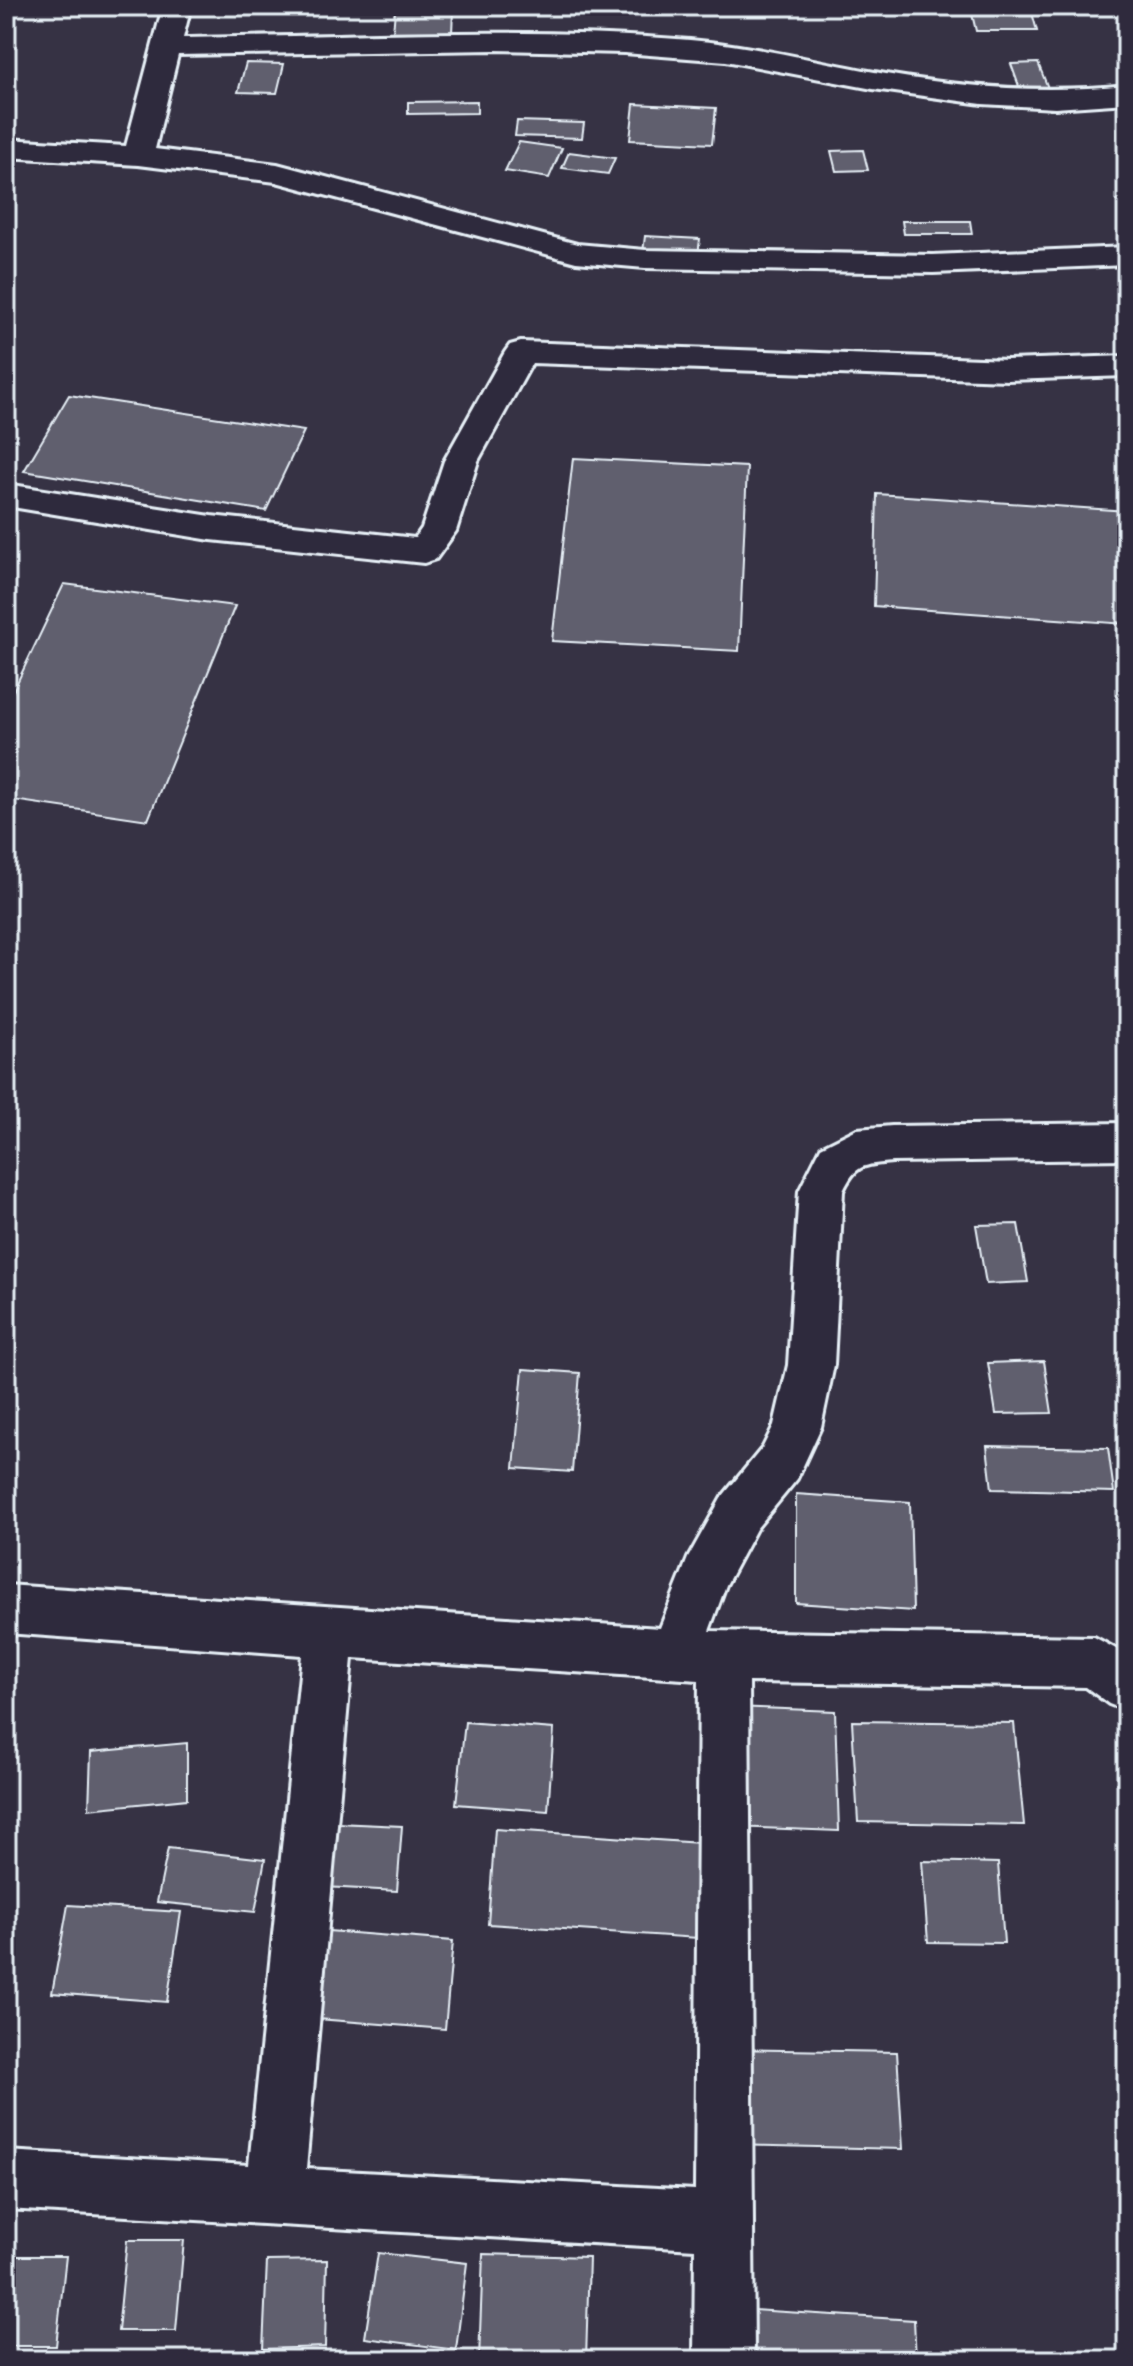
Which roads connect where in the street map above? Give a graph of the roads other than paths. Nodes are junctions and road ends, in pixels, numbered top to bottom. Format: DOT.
graph roads {
  1 [pos="177,6"];
  2 [pos="167,47"];
  3 [pos="1127,94"];
  4 [pos="6,148"];
  5 [pos="138,156"];
  6 [pos="1127,256"];
  7 [pos="1127,366"];
  8 [pos="6,495"];
  9 [pos="1127,1141"];
  10 [pos="6,1609"];
  11 [pos="329,1634"];
  12 [pos="699,1656"];
  13 [pos="1126,1682"];
  14 [pos="6,2180"];
  15 [pos="275,2196"];
  16 [pos="722,2221"];
  17 [pos="724,2360"];
  1 -- 2 [label="street"];
  2 -- 3 [label="street"];
  2 -- 5 [label="street"];
  4 -- 5 [label="street"];
  5 -- 6 [label="street"];
  7 -- 8 [label="street"];
  9 -- 12 [label="street"];
  10 -- 11 [label="street"];
  11 -- 12 [label="street"];
  11 -- 15 [label="street"];
  12 -- 13 [label="street"];
  12 -- 16 [label="street"];
  14 -- 15 [label="street"];
  15 -- 16 [label="street"];
  16 -- 17 [label="street"];
}
